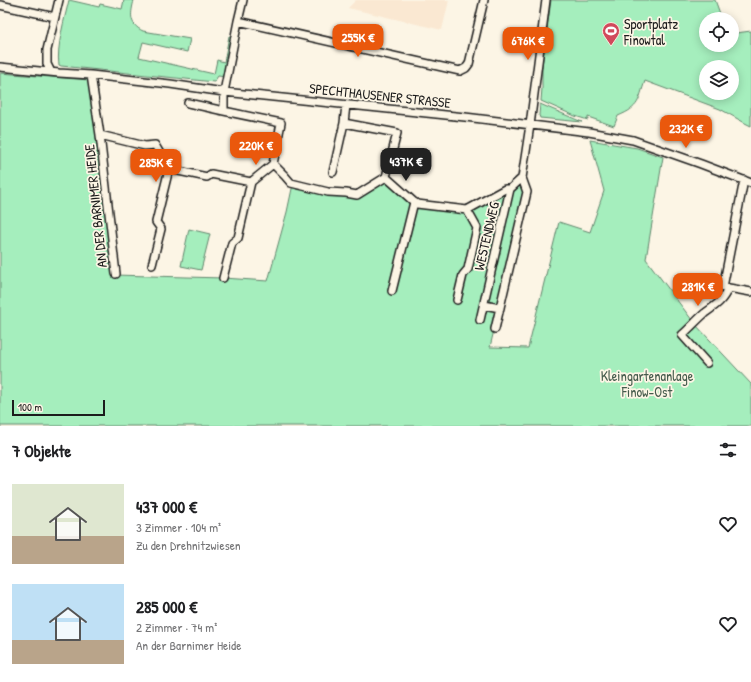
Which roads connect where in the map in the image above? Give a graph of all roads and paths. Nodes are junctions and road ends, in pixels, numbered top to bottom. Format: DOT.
graph roads {
  1 [pos="59,0"];
  2 [pos="243,0"];
  3 [pos="484,0"];
  4 [pos="546,0"];
  5 [pos="0,5"];
  6 [pos="55,17"];
  7 [pos="238,21"];
  8 [pos="0,67"];
  9 [pos="51,72"];
  10 [pos="91,75"];
  11 [pos="224,92"];
  12 [pos="188,103"];
  13 [pos="346,105"];
  14 [pos="224,111"];
  15 [pos="344,123"];
  16 [pos="530,125"];
  17 [pos="100,135"];
  18 [pos="273,164"];
  19 [pos="169,169"];
  20 [pos="333,172"];
  21 [pos="386,177"];
  22 [pos="522,178"];
  23 [pos="748,181"];
  24 [pos="251,182"];
  25 [pos="510,189"];
  26 [pos="414,202"];
  27 [pos="467,210"];
  28 [pos="152,265"];
  29 [pos="116,274"];
  30 [pos="223,278"];
  31 [pos="725,287"];
  32 [pos="392,291"];
  33 [pos="751,292"];
  34 [pos="457,300"];
  35 [pos="484,305"];
  36 [pos="500,308"];
  37 [pos="480,320"];
  38 [pos="495,329"];
  39 [pos="707,363"];
  1 -- 6 [label="street"];
  2 -- 7 [label="street"];
  3 -- 7 [label="street"];
  4 -- 16 [label="street"];
  5 -- 6 [label="street"];
  6 -- 9 [label="street"];
  7 -- 11 [label="street"];
  8 -- 9 [label="street, SPECHTHAUSENER STRASSE"];
  9 -- 10 [label="street, SPECHTHAUSENER STRASSE"];
  10 -- 11 [label="street, SPECHTHAUSENER STRASSE"];
  10 -- 17 [label="street, AN DER BARNIMER HEIDE"];
  11 -- 13 [label="street, SPECHTHAUSENER STRASSE"];
  11 -- 14 [label="street"];
  12 -- 14 [label="street"];
  13 -- 15 [label="street"];
  13 -- 16 [label="street, SPECHTHAUSENER STRASSE"];
  14 -- 18 [label="street"];
  15 -- 20 [label="street"];
  15 -- 21 [label="street"];
  16 -- 22 [label="street"];
  16 -- 23 [label="street, SPECHTHAUSENER STRASSE"];
  17 -- 19 [label="street, AN DER BARNIMER HEIDE"];
  17 -- 29 [label="street, AN DER BARNIMER HEIDE"];
  18 -- 21 [label="street"];
  18 -- 24 [label="street"];
  19 -- 24 [label="street"];
  19 -- 28 [label="street"];
  21 -- 26 [label="street"];
  22 -- 25 [label="street, WESTENDWEG"];
  22 -- 36 [label="street"];
  23 -- 31 [label="street"];
  24 -- 30 [label="street"];
  25 -- 27 [label="street"];
  25 -- 35 [label="street, WESTENDWEG"];
  26 -- 27 [label="street"];
  26 -- 32 [label="street"];
  27 -- 34 [label="street"];
  31 -- 33 [label="street"];
  31 -- 39 [label="street"];
  35 -- 36 [label="street"];
  35 -- 37 [label="street, WESTENDWEG"];
  36 -- 38 [label="street"];
}
